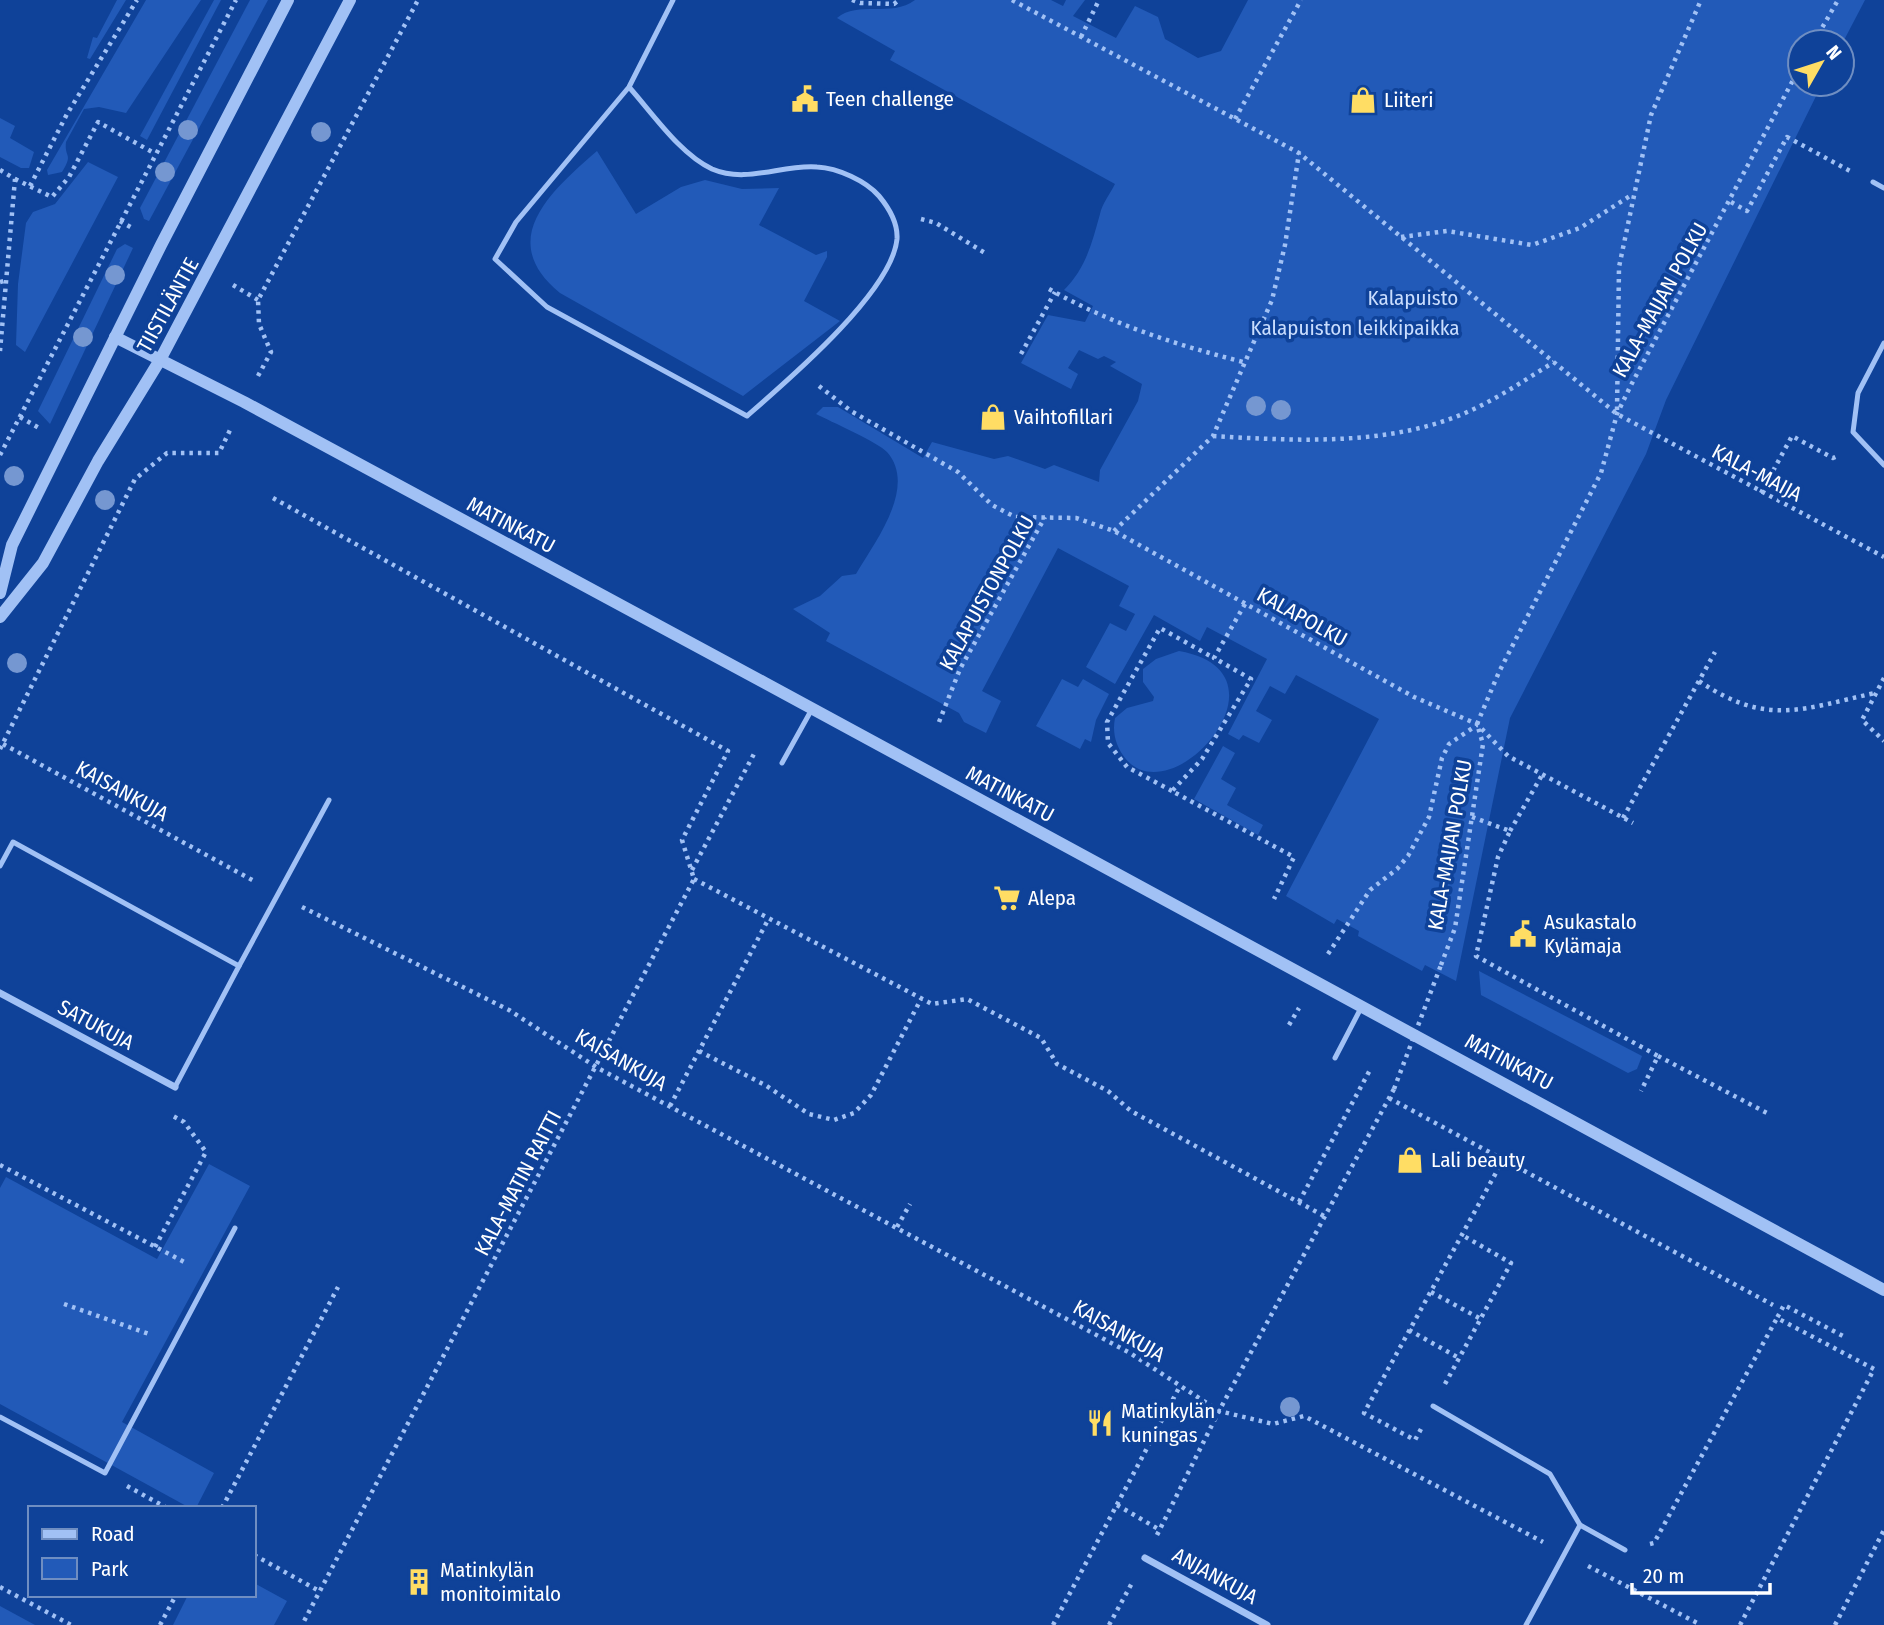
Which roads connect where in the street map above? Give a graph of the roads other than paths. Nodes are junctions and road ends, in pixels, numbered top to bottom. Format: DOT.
graph roads {
  1 [pos="288,0"];
  2 [pos="350,0"];
  3 [pos="673,0"];
  4 [pos="629,88"];
  5 [pos="1873,182"];
  6 [pos="1884,188"];
  7 [pos="115,337"];
  8 [pos="1884,343"];
  9 [pos="160,360"];
  10 [pos="1884,465"];
  11 [pos="0,593"];
  12 [pos="0,617"];
  13 [pos="812,709"];
  14 [pos="782,763"];
  15 [pos="329,800"];
  16 [pos="0,866"];
  17 [pos="240,966"];
  18 [pos="0,993"];
  19 [pos="1363,1005"];
  20 [pos="1335,1058"];
  21 [pos="175,1087"];
  22 [pos="235,1227"];
  23 [pos="1884,1290"];
  24 [pos="1433,1406"];
  25 [pos="0,1417"];
  26 [pos="1580,1525"];
  27 [pos="1625,1550"];
  28 [pos="1145,1558"];
  29 [pos="1267,1625"];
  30 [pos="1526,1625"];
  1 -- 7 [label="street, TIISTILÄNTIE"];
  2 -- 9 [label="street, TIISTILÄNTIE"];
  3 -- 4 [label="lane"];
  4 -- 4 [label="lane"];
  5 -- 6 [label="lane"];
  7 -- 9 [label="street, MATINKATU"];
  7 -- 11 [label="street, TIISTILÄNTIE"];
  8 -- 10 [label="lane"];
  9 -- 12 [label="street, TIISTILÄNTIE"];
  9 -- 13 [label="street, MATINKATU"];
  13 -- 14 [label="lane"];
  13 -- 19 [label="street, MATINKATU"];
  15 -- 17 [label="lane"];
  16 -- 17 [label="lane"];
  17 -- 21 [label="lane"];
  18 -- 21 [label="street, SATUKUJA"];
  19 -- 20 [label="lane"];
  19 -- 23 [label="street, MATINKATU"];
  22 -- 25 [label="lane"];
  24 -- 26 [label="lane"];
  26 -- 27 [label="lane"];
  26 -- 30 [label="lane"];
  28 -- 29 [label="street, ANJANKUJA"];
}
